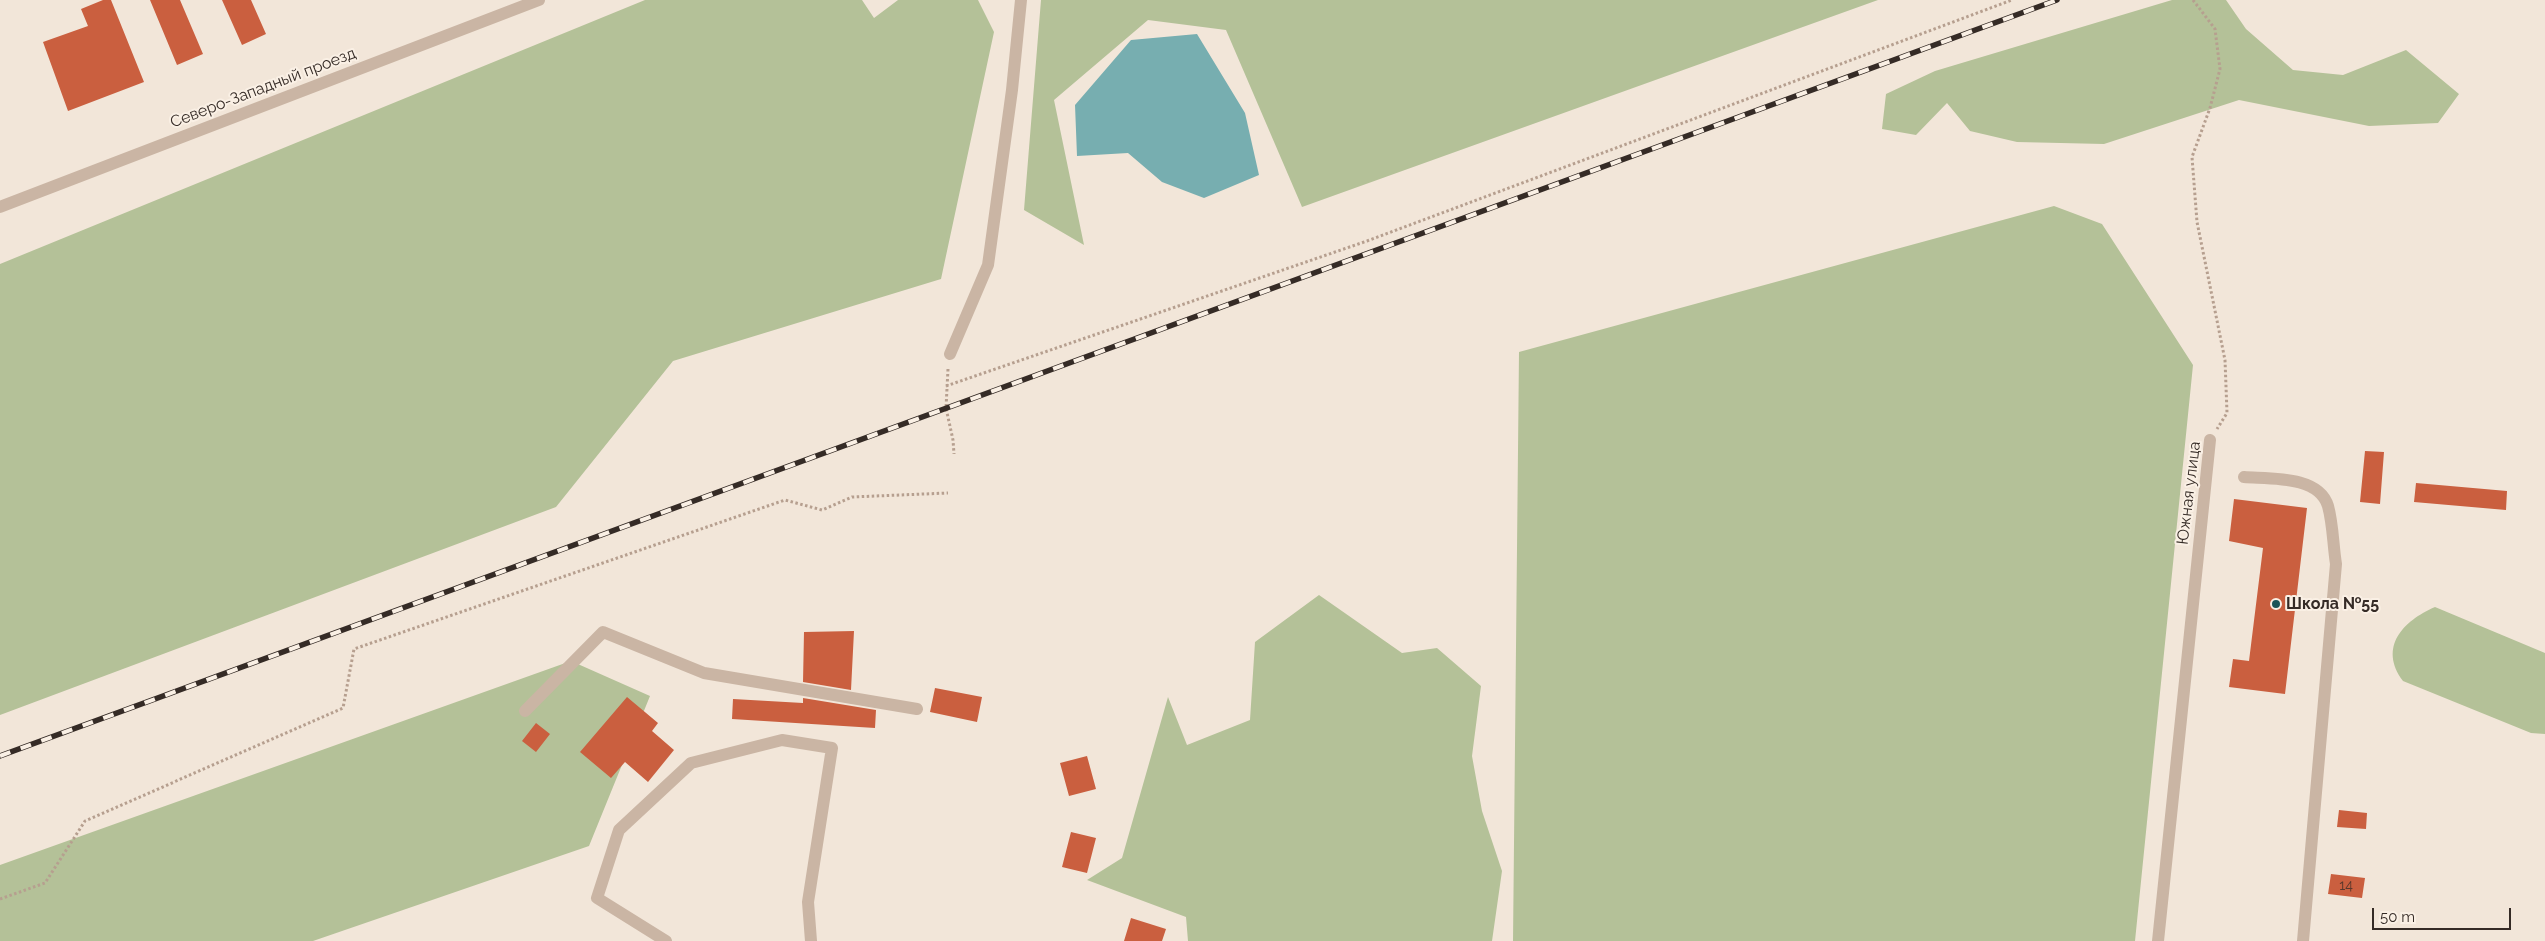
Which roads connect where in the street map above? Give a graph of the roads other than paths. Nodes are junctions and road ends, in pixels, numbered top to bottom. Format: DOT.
graph roads {
  1 [pos="538,0"];
  2 [pos="1021,0"];
  3 [pos="0,207"];
  4 [pos="950,354"];
  5 [pos="2210,440"];
  6 [pos="2244,477"];
  7 [pos="917,709"];
  8 [pos="525,711"];
  9 [pos="666,941"];
  10 [pos="812,941"];
  11 [pos="2158,941"];
  12 [pos="2303,941"];
  1 -- 3 [label="street, Северо-Западный проезд"];
  2 -- 4 [label="street"];
  5 -- 11 [label="street, Южная улица"];
  6 -- 12 [label="street"];
  7 -- 8 [label="street"];
  9 -- 10 [label="street"];
}
